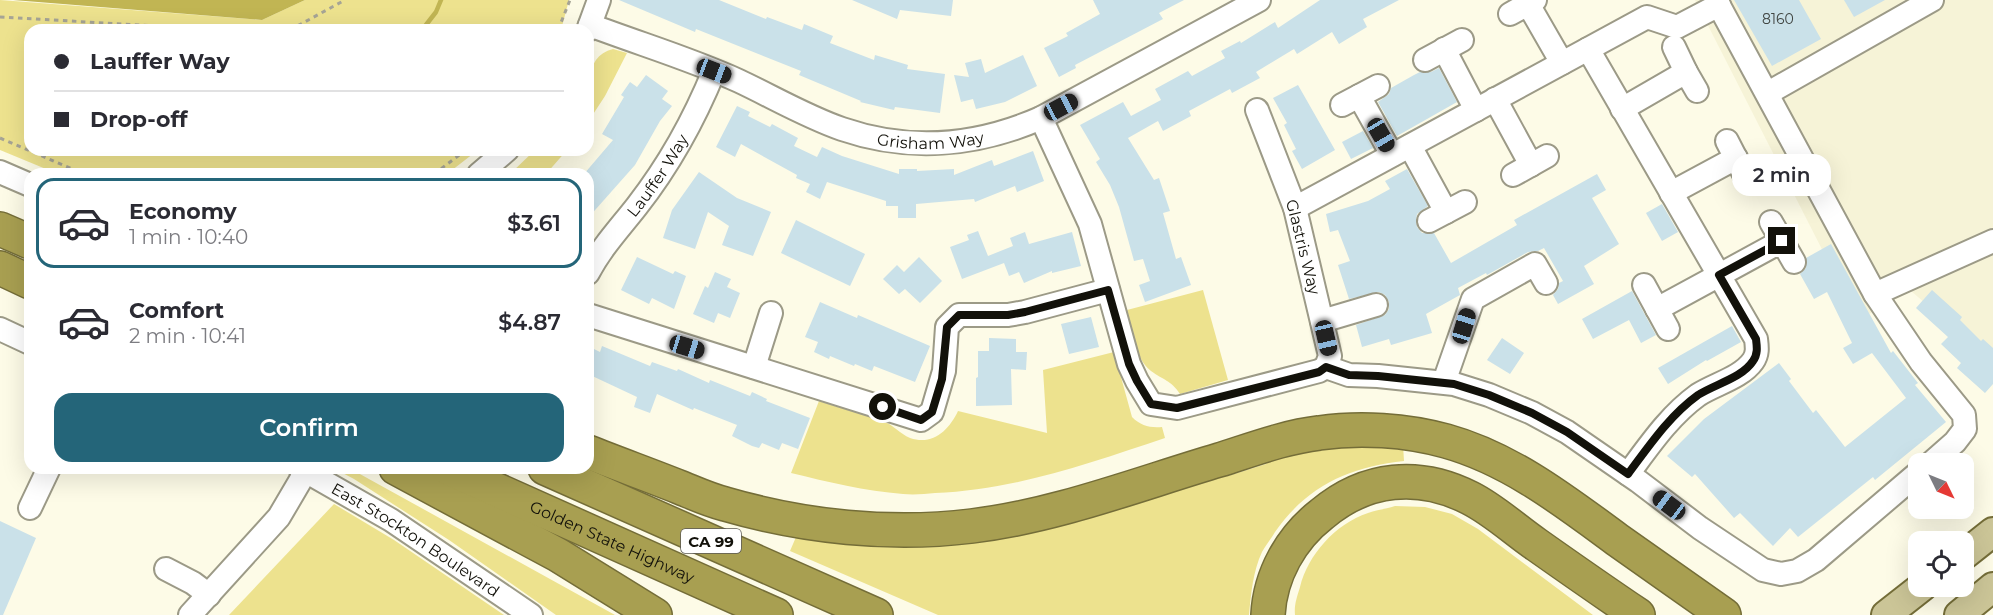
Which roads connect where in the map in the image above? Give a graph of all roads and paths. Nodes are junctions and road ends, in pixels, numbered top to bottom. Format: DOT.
graph roads {
  1 [pos="345,0"];
  2 [pos="570,0"];
  3 [pos="599,0"];
  4 [pos="1259,0"];
  5 [pos="1932,0"];
  6 [pos="1718,3"];
  7 [pos="1525,6"];
  8 [pos="1647,9"];
  9 [pos="0,17"];
  10 [pos="122,24"];
  11 [pos="301,24"];
  12 [pos="560,24"];
  13 [pos="590,24"];
  14 [pos="594,30"];
  15 [pos="1674,47"];
  16 [pos="1588,49"];
  17 [pos="1444,50"];
  18 [pos="1562,63"];
  19 [pos="714,71"];
  20 [pos="1686,72"];
  21 [pos="1697,91"];
  22 [pos="1768,93"];
  23 [pos="1360,96"];
  24 [pos="1486,104"];
  25 [pos="1622,109"];
  26 [pos="1257,110"];
  27 [pos="1041,118"];
  28 [pos="0,138"];
  29 [pos="24,148"];
  30 [pos="1401,150"];
  31 [pos="42,156"];
  32 [pos="458,156"];
  33 [pos="500,156"];
  34 [pos="1531,166"];
  35 [pos="70,168"];
  36 [pos="442,168"];
  37 [pos="486,168"];
  38 [pos="0,172"];
  39 [pos="1746,178"];
  40 [pos="24,182"];
  41 [pos="1671,193"];
  42 [pos="1295,208"];
  43 [pos="1447,211"];
  44 [pos="0,228"];
  45 [pos="24,235"];
  46 [pos="24,239"];
  47 [pos="1993,241"];
  48 [pos="1794,262"];
  49 [pos="594,263"];
  50 [pos="1536,264"];
  51 [pos="0,268"];
  52 [pos="1719,275"];
  53 [pos="24,279"];
  54 [pos="1644,285"];
  55 [pos="1108,290"];
  56 [pos="1875,294"];
  57 [pos="1376,306"];
  58 [pos="1657,309"];
  59 [pos="771,313"];
  60 [pos="594,317"];
  61 [pos="1322,321"];
  62 [pos="0,329"];
  63 [pos="1668,329"];
  64 [pos="24,340"];
  65 [pos="1326,367"];
  66 [pos="754,368"];
  67 [pos="1444,382"];
  68 [pos="1942,453"];
  69 [pos="594,454"];
  70 [pos="46,474"];
  71 [pos="300,474"];
  72 [pos="312,474"];
  73 [pos="407,474"];
  74 [pos="461,474"];
  75 [pos="559,474"];
  76 [pos="1628,474"];
  77 [pos="1908,482"];
  78 [pos="30,508"];
  79 [pos="1993,532"];
  80 [pos="1974,547"];
  81 [pos="166,569"];
  82 [pos="1993,587"];
  83 [pos="208,595"];
  84 [pos="1909,597"];
  85 [pos="190,615"];
  86 [pos="531,615"];
  87 [pos="655,615"];
  88 [pos="776,615"];
  89 [pos="876,615"];
  90 [pos="1268,615"];
  91 [pos="1638,615"];
  92 [pos="1724,615"];
  93 [pos="1886,615"];
  94 [pos="1959,615"];
  1 -- 11 [label="path"];
  2 -- 12 [label="path"];
  3 -- 13 [label="street"];
  4 -- 27 [label="street, Grisham Way"];
  5 -- 22 [label="street"];
  6 -- 8 [label="street"];
  6 -- 22 [label="street"];
  7 -- 18 [label="street"];
  8 -- 16 [label="street"];
  9 -- 10 [label="path"];
  14 -- 19 [label="street, Grisham Way"];
  15 -- 20 [label="street"];
  16 -- 18 [label="street"];
  16 -- 25 [label="street"];
  17 -- 24 [label="street"];
  18 -- 24 [label="street"];
  19 -- 27 [label="street, Grisham Way"];
  19 -- 49 [label="street, Lauffer Way"];
  20 -- 21 [label="street"];
  20 -- 25 [label="street"];
  22 -- 56 [label="street"];
  23 -- 30 [label="street"];
  24 -- 30 [label="street"];
  24 -- 34 [label="street"];
  25 -- 41 [label="street"];
  26 -- 42 [label="street, Glastris Way"];
  27 -- 55 [label="street"];
  28 -- 29 [label="path"];
  30 -- 42 [label="street"];
  30 -- 43 [label="street"];
  31 -- 35 [label="path"];
  32 -- 36 [label="path"];
  33 -- 37 [label="street"];
  38 -- 40 [label="street"];
  39 -- 41 [label="street"];
  41 -- 52 [label="street"];
  42 -- 61 [label="street, Glastris Way"];
  44 -- 45 [label="highway"];
  44 -- 46 [label="highway"];
  47 -- 56 [label="street"];
  48 -- 52 [label="street"];
  50 -- 67 [label="street"];
  51 -- 53 [label="highway"];
  52 -- 58 [label="street"];
  52 -- 76 [label="street"];
  54 -- 58 [label="street"];
  55 -- 65 [label="street"];
  55 -- 66 [label="street"];
  56 -- 68 [label="street"];
  57 -- 61 [label="street"];
  58 -- 63 [label="street"];
  59 -- 66 [label="street"];
  60 -- 66 [label="street"];
  61 -- 65 [label="street, Glastris Way"];
  62 -- 64 [label="street"];
  65 -- 67 [label="street"];
  67 -- 76 [label="street"];
  69 -- 92 [label="highway"];
  70 -- 78 [label="street"];
  71 -- 83 [label="street"];
  72 -- 86 [label="street, East Stockton Boulevard"];
  73 -- 87 [label="highway"];
  74 -- 88 [label="highway, Golden State Highway / CA 99"];
  75 -- 89 [label="highway, CA 99"];
  76 -- 77 [label="street"];
  79 -- 80 [label="main road"];
  81 -- 83 [label="street"];
  82 -- 94 [label="main road"];
  83 -- 85 [label="street"];
  84 -- 93 [label="main road"];
  90 -- 91 [label="highway"];
}
